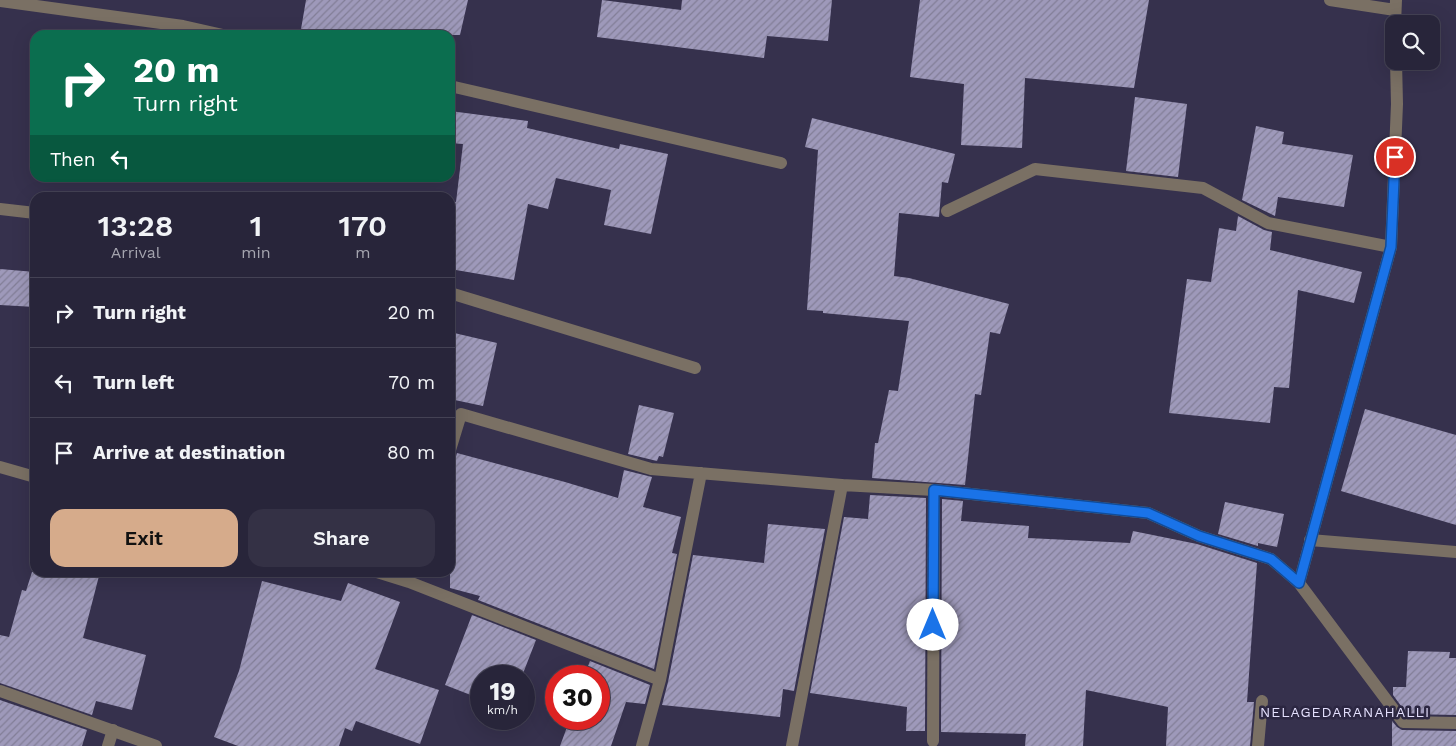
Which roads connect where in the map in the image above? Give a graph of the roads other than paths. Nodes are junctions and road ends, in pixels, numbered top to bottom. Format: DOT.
graph roads {
  1 [pos="1330,0"];
  2 [pos="0,1"];
  3 [pos="1395,5"];
  4 [pos="201,30"];
  5 [pos="1396,70"];
  6 [pos="455,87"];
  7 [pos="781,163"];
  8 [pos="0,209"];
  9 [pos="947,211"];
  10 [pos="30,212"];
  11 [pos="1391,247"];
  12 [pos="455,295"];
  13 [pos="695,368"];
  14 [pos="455,434"];
  15 [pos="0,467"];
  16 [pos="701,473"];
  17 [pos="30,475"];
  18 [pos="842,485"];
  19 [pos="934,490"];
  20 [pos="1310,540"];
  21 [pos="1456,552"];
  22 [pos="411,577"];
  23 [pos="1299,583"];
  24 [pos="660,680"];
  25 [pos="0,691"];
  26 [pos="1262,701"];
  27 [pos="1456,723"];
  28 [pos="113,730"];
  29 [pos="933,741"];
  30 [pos="108,746"];
  31 [pos="156,746"];
  32 [pos="642,746"];
  33 [pos="792,746"];
  34 [pos="1258,746"];
  1 -- 3 [label="street"];
  2 -- 4 [label="street"];
  5 -- 11 [label="street"];
  6 -- 7 [label="street"];
  8 -- 10 [label="street"];
  9 -- 11 [label="street"];
  11 -- 20 [label="street"];
  12 -- 13 [label="street"];
  14 -- 16 [label="street"];
  15 -- 17 [label="street"];
  16 -- 18 [label="street"];
  16 -- 24 [label="street"];
  18 -- 19 [label="street"];
  18 -- 33 [label="street"];
  19 -- 23 [label="street"];
  19 -- 29 [label="street"];
  20 -- 21 [label="street"];
  20 -- 23 [label="street"];
  22 -- 24 [label="street"];
  23 -- 27 [label="street"];
  24 -- 32 [label="street"];
  25 -- 28 [label="street"];
  26 -- 34 [label="street"];
  28 -- 30 [label="street"];
  28 -- 31 [label="street"];
}
